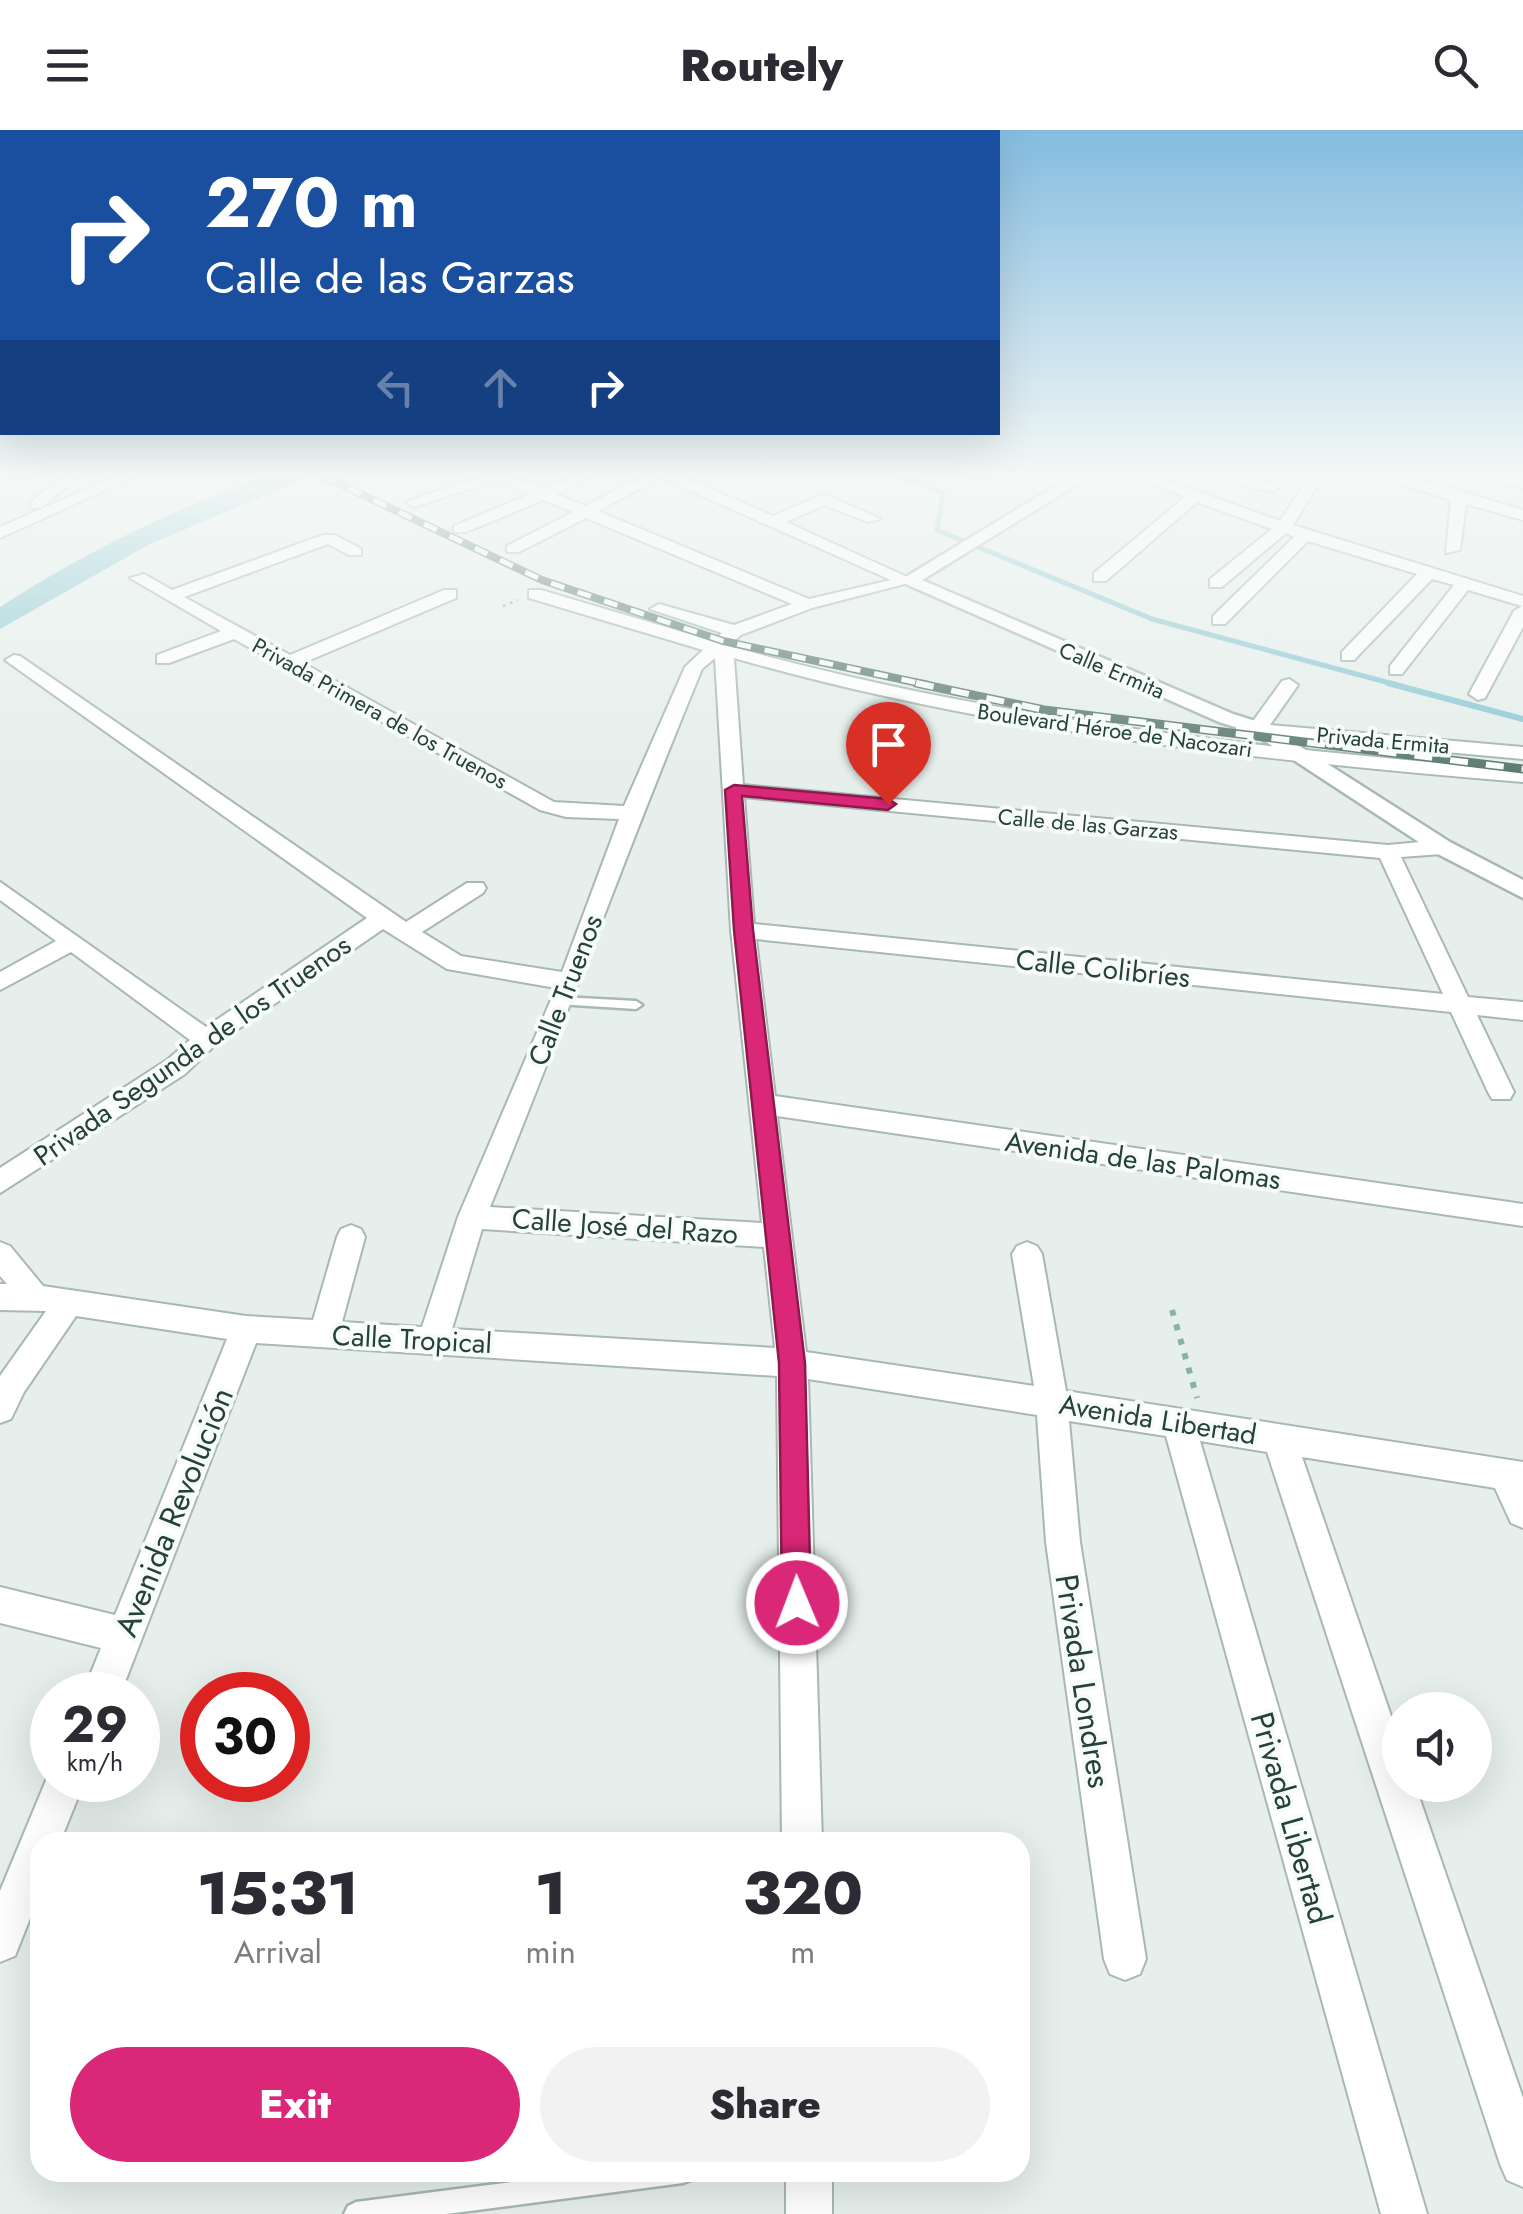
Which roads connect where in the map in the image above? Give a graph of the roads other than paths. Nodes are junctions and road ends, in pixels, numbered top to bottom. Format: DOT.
graph roads {
  1 [pos="233,573"];
  2 [pos="732,573"];
  3 [pos="891,573"];
  4 [pos="921,573"];
  5 [pos="1105,573"];
  6 [pos="1227,573"];
  7 [pos="1266,573"];
  8 [pos="1427,573"];
  9 [pos="1432,573"];
  10 [pos="1100,577"];
  11 [pos="138,578"];
  12 [pos="428,581"];
  13 [pos="908,581"];
  14 [pos="1216,582"];
  15 [pos="1464,584"];
  16 [pos="535,594"];
  17 [pos="171,596"];
  18 [pos="1523,601"];
  19 [pos="807,604"];
  20 [pos="659,609"];
  21 [pos="1523,610"];
  22 [pos="1219,620"];
  23 [pos="235,632"];
  24 [pos="724,643"];
  25 [pos="1348,656"];
  26 [pos="162,659"];
  27 [pos="14,660"];
  28 [pos="289,662"];
  29 [pos="1396,670"];
  30 [pos="1289,685"];
  31 [pos="1478,694"];
  32 [pos="1242,725"];
  33 [pos="1523,753"];
  34 [pos="1294,755"];
  35 [pos="1523,776"];
  36 [pos="734,790"];
  37 [pos="632,813"];
  38 [pos="1430,848"];
  39 [pos="1388,852"];
  40 [pos="0,888"];
  41 [pos="476,888"];
  42 [pos="1523,890"];
  43 [pos="1523,906"];
  44 [pos="383,918"];
  45 [pos="743,930"];
  46 [pos="406,932"];
  47 [pos="72,942"];
  48 [pos="0,982"];
  49 [pos="566,992"];
  50 [pos="636,1005"];
  51 [pos="1463,1007"];
  52 [pos="1523,1011"];
  53 [pos="206,1039"];
  54 [pos="1500,1092"];
  55 [pos="764,1104"];
  56 [pos="0,1182"];
  57 [pos="1523,1215"];
  58 [pos="472,1217"];
  59 [pos="778,1236"];
  60 [pos="351,1237"];
  61 [pos="0,1254"];
  62 [pos="1027,1254"];
  63 [pos="0,1296"];
  64 [pos="34,1297"];
  65 [pos="68,1304"];
  66 [pos="246,1330"];
  67 [pos="324,1334"];
  68 [pos="432,1339"];
  69 [pos="792,1363"];
  70 [pos="4,1393"];
  71 [pos="1052,1402"];
  72 [pos="1191,1424"];
  73 [pos="1279,1438"];
  74 [pos="1514,1476"];
  75 [pos="1523,1512"];
  76 [pos="0,1605"];
  77 [pos="125,1636"];
  78 [pos="110,1672"];
  79 [pos="57,1802"];
  80 [pos="45,1832"];
  81 [pos="802,1832"];
  82 [pos="30,1867"];
  83 [pos="0,1940"];
  84 [pos="1125,1960"];
  85 [pos="1523,2164"];
  86 [pos="605,2182"];
  87 [pos="808,2182"];
  88 [pos="356,2214"];
  89 [pos="810,2214"];
  90 [pos="1404,2214"];
  1 -- 17 [label="street"];
  2 -- 19 [label="street"];
  3 -- 13 [label="street, Calle Ermita"];
  4 -- 13 [label="street"];
  5 -- 10 [label="street"];
  6 -- 14 [label="street"];
  7 -- 22 [label="street"];
  8 -- 25 [label="street"];
  9 -- 15 [label="street"];
  11 -- 17 [label="street, Privada Primera de los Truenos"];
  12 -- 28 [label="street"];
  13 -- 19 [label="street"];
  13 -- 32 [label="street, Calle Ermita"];
  15 -- 18 [label="street"];
  15 -- 29 [label="street"];
  16 -- 24 [label="street"];
  17 -- 23 [label="street, Privada Primera de los Truenos"];
  19 -- 24 [label="street"];
  20 -- 24 [label="street"];
  21 -- 31 [label="street"];
  23 -- 26 [label="street"];
  23 -- 28 [label="street, Privada Primera de los Truenos"];
  24 -- 34 [label="street, Boulevard Héroe de Nacozari"];
  24 -- 36 [label="street"];
  24 -- 37 [label="street, Calle Truenos"];
  27 -- 44 [label="street, Privada Segunda de los Truenos"];
  28 -- 37 [label="street, Privada Primera de los Truenos"];
  30 -- 32 [label="street"];
  32 -- 33 [label="street, Privada Ermita"];
  32 -- 34 [label="street, Calle Ermita"];
  34 -- 35 [label="street, Boulevard Héroe de Nacozari"];
  34 -- 38 [label="street, Calle Ermita"];
  36 -- 39 [label="street, Calle de las Garzas"];
  36 -- 45 [label="street"];
  37 -- 49 [label="street, Calle Truenos"];
  38 -- 39 [label="street, Calle de las Garzas"];
  38 -- 42 [label="street"];
  38 -- 43 [label="street"];
  39 -- 51 [label="street"];
  40 -- 47 [label="street"];
  41 -- 46 [label="street"];
  44 -- 46 [label="street, Privada Segunda de los Truenos"];
  44 -- 53 [label="street, Privada Segunda de los Truenos"];
  45 -- 51 [label="street, Calle Colibríes"];
  45 -- 55 [label="street"];
  46 -- 49 [label="street, Privada Segunda de los Truenos"];
  47 -- 48 [label="street"];
  47 -- 53 [label="street"];
  49 -- 50 [label="lane"];
  49 -- 58 [label="street, Calle Truenos"];
  51 -- 52 [label="street, Calle Colibríes"];
  51 -- 54 [label="street"];
  53 -- 56 [label="street, Privada Segunda de los Truenos"];
  55 -- 57 [label="street, Avenida de las Palomas"];
  55 -- 59 [label="street"];
  58 -- 59 [label="street, Calle José del Razo"];
  58 -- 68 [label="street, Calle Truenos"];
  59 -- 69 [label="street"];
  60 -- 67 [label="street"];
  61 -- 64 [label="street"];
  62 -- 71 [label="street, Privada Londres"];
  63 -- 64 [label="street, Calle Tropical"];
  64 -- 65 [label="street, Calle Tropical"];
  65 -- 66 [label="street, Calle Tropical"];
  65 -- 70 [label="street"];
  66 -- 67 [label="street, Calle Tropical"];
  66 -- 77 [label="street, Avenida Revolución"];
  67 -- 68 [label="street, Calle Tropical"];
  68 -- 69 [label="street, Calle Tropical"];
  69 -- 71 [label="street, Avenida Libertad"];
  69 -- 81 [label="street"];
  71 -- 72 [label="street, Avenida Libertad"];
  71 -- 84 [label="street, Privada Londres"];
  72 -- 73 [label="street, Avenida Libertad"];
  72 -- 90 [label="street, Privada Libertad"];
  73 -- 74 [label="street, Avenida Libertad"];
  73 -- 85 [label="street"];
  74 -- 75 [label="street"];
  76 -- 77 [label="street"];
  77 -- 78 [label="street, Avenida Revolución"];
  79 -- 80 [label="street"];
  82 -- 83 [label="street"];
  86 -- 88 [label="lane"];
  87 -- 89 [label="street"];
}
